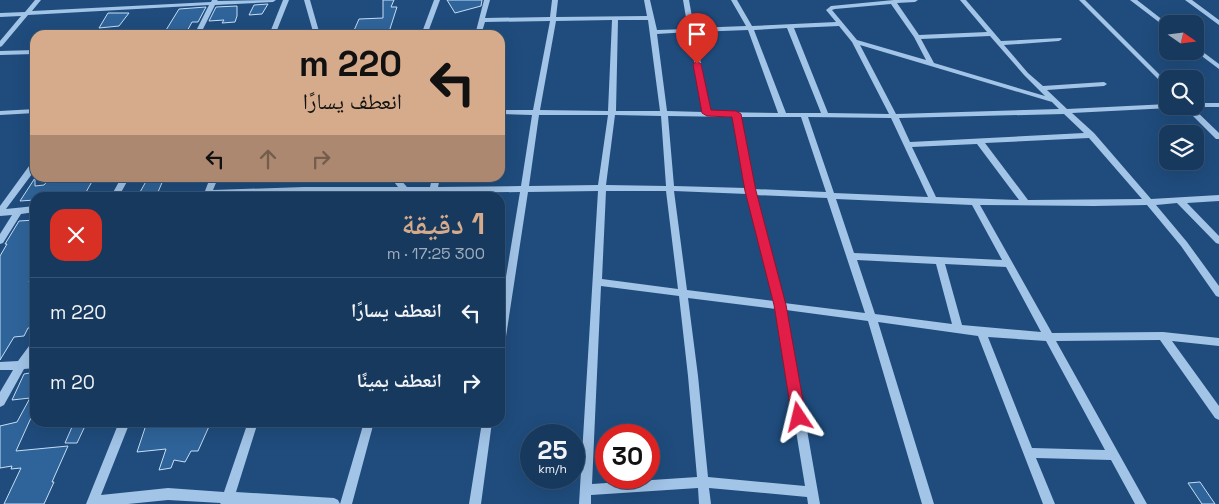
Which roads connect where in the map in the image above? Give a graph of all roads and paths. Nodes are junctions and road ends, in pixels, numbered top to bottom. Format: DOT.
graph roads {
  1 [pos="38,0"];
  2 [pos="122,0"];
  3 [pos="273,0"];
  4 [pos="286,0"];
  5 [pos="308,0"];
  6 [pos="437,0"];
  7 [pos="487,0"];
  8 [pos="555,0"];
  9 [pos="647,0"];
  10 [pos="686,0"];
  11 [pos="734,0"];
  12 [pos="915,0"];
  13 [pos="963,0"];
  14 [pos="1082,0"];
  15 [pos="1133,0"];
  16 [pos="1188,0"];
  17 [pos="898,1"];
  18 [pos="214,2"];
  19 [pos="115,10"];
  20 [pos="25,14"];
  21 [pos="0,15"];
  22 [pos="650,18"];
  23 [pos="615,19"];
  24 [pos="483,20"];
  25 [pos="553,20"];
  26 [pos="1159,20"];
  27 [pos="1219,23"];
  28 [pos="840,24"];
  29 [pos="790,27"];
  30 [pos="751,29"];
  31 [pos="200,30"];
  32 [pos="274,30"];
  33 [pos="316,30"];
  34 [pos="426,30"];
  35 [pos="480,30"];
  36 [pos="690,31"];
  37 [pos="654,32"];
  38 [pos="991,34"];
  39 [pos="916,37"];
  40 [pos="1058,39"];
  41 [pos="855,42"];
  42 [pos="999,42"];
  43 [pos="0,45"];
  44 [pos="30,52"];
  45 [pos="0,54"];
  46 [pos="1204,55"];
  47 [pos="932,65"];
  48 [pos="1219,67"];
  49 [pos="1159,78"];
  50 [pos="1104,84"];
  51 [pos="1040,88"];
  52 [pos="1055,101"];
  53 [pos="1204,105"];
  54 [pos="1219,105"];
  55 [pos="1159,107"];
  56 [pos="30,111"];
  57 [pos="505,112"];
  58 [pos="1067,112"];
  59 [pos="536,113"];
  60 [pos="707,113"];
  61 [pos="0,114"];
  62 [pos="612,114"];
  63 [pos="664,114"];
  64 [pos="736,114"];
  65 [pos="782,115"];
  66 [pos="1195,115"];
  67 [pos="804,116"];
  68 [pos="826,116"];
  69 [pos="894,116"];
  70 [pos="1091,135"];
  71 [pos="1219,138"];
  72 [pos="979,141"];
  73 [pos="908,145"];
  74 [pos="30,171"];
  75 [pos="398,182"];
  76 [pos="602,187"];
  77 [pos="670,188"];
  78 [pos="404,189"];
  79 [pos="524,189"];
  80 [pos="750,191"];
  81 [pos="325,192"];
  82 [pos="421,192"];
  83 [pos="469,192"];
  84 [pos="830,194"];
  85 [pos="1219,198"];
  86 [pos="933,199"];
  87 [pos="1180,201"];
  88 [pos="974,202"];
  89 [pos="1026,203"];
  90 [pos="1150,203"];
  91 [pos="30,209"];
  92 [pos="19,210"];
  93 [pos="0,212"];
  94 [pos="0,241"];
  95 [pos="1219,241"];
  96 [pos="850,256"];
  97 [pos="940,262"];
  98 [pos="1007,264"];
  99 [pos="597,282"];
  100 [pos="683,293"];
  101 [pos="1219,293"];
  102 [pos="780,305"];
  103 [pos="505,311"];
  104 [pos="872,316"];
  105 [pos="958,329"];
  106 [pos="981,332"];
  107 [pos="1163,336"];
  108 [pos="1050,337"];
  109 [pos="1219,342"];
  110 [pos="30,352"];
  111 [pos="30,365"];
  112 [pos="0,366"];
  113 [pos="20,366"];
  114 [pos="0,402"];
  115 [pos="1219,415"];
  116 [pos="123,427"];
  117 [pos="251,427"];
  118 [pos="368,427"];
  119 [pos="486,427"];
  120 [pos="1029,453"];
  121 [pos="1114,455"];
  122 [pos="703,482"];
  123 [pos="586,490"];
  124 [pos="812,492"];
  125 [pos="228,500"];
  126 [pos="92,503"];
  127 [pos="334,504"];
  128 [pos="346,504"];
  129 [pos="474,504"];
  130 [pos="585,504"];
  131 [pos="705,504"];
  132 [pos="814,504"];
  133 [pos="928,504"];
  134 [pos="1049,504"];
  135 [pos="1141,504"];
  1 -- 20 [label="street"];
  2 -- 19 [label="street"];
  3 -- 18 [label="street"];
  4 -- 32 [label="street"];
  5 -- 33 [label="street"];
  6 -- 34 [label="street"];
  7 -- 24 [label="street"];
  8 -- 25 [label="street"];
  9 -- 22 [label="street"];
  10 -- 36 [label="street"];
  11 -- 30 [label="street"];
  12 -- 17 [label="street"];
  13 -- 38 [label="street"];
  14 -- 49 [label="street"];
  15 -- 26 [label="street"];
  16 -- 27 [label="street"];
  17 -- 28 [label="street"];
  17 -- 39 [label="street"];
  18 -- 19 [label="street"];
  18 -- 31 [label="street"];
  19 -- 20 [label="street"];
  20 -- 21 [label="street"];
  20 -- 43 [label="street"];
  22 -- 23 [label="street"];
  22 -- 37 [label="street"];
  23 -- 25 [label="street"];
  23 -- 62 [label="street"];
  24 -- 25 [label="street"];
  24 -- 35 [label="street"];
  25 -- 59 [label="street"];
  28 -- 29 [label="street"];
  28 -- 41 [label="street"];
  29 -- 30 [label="street"];
  29 -- 68 [label="street"];
  30 -- 36 [label="street"];
  30 -- 65 [label="street"];
  36 -- 37 [label="street"];
  36 -- 60 [label="street"];
  37 -- 63 [label="street"];
  38 -- 39 [label="street"];
  38 -- 42 [label="street"];
  39 -- 47 [label="street"];
  40 -- 42 [label="street"];
  41 -- 47 [label="street"];
  41 -- 69 [label="street"];
  42 -- 51 [label="street"];
  44 -- 45 [label="street"];
  46 -- 48 [label="street"];
  47 -- 52 [label="street"];
  50 -- 51 [label="street"];
  51 -- 52 [label="street"];
  52 -- 58 [label="street"];
  53 -- 54 [label="street"];
  55 -- 58 [label="street"];
  56 -- 61 [label="street"];
  57 -- 59 [label="street"];
  58 -- 69 [label="street"];
  58 -- 70 [label="street"];
  59 -- 62 [label="street"];
  59 -- 79 [label="street"];
  60 -- 63 [label="street"];
  60 -- 64 [label="street"];
  62 -- 63 [label="street"];
  62 -- 76 [label="street"];
  63 -- 77 [label="street"];
  64 -- 65 [label="street"];
  64 -- 80 [label="street"];
  65 -- 67 [label="street"];
  66 -- 71 [label="street"];
  67 -- 68 [label="street"];
  67 -- 84 [label="street"];
  68 -- 69 [label="street"];
  69 -- 73 [label="street"];
  70 -- 72 [label="street"];
  70 -- 90 [label="street"];
  72 -- 73 [label="street"];
  72 -- 89 [label="street"];
  73 -- 86 [label="street"];
  74 -- 93 [label="street"];
  75 -- 78 [label="street"];
  76 -- 77 [label="street"];
  76 -- 79 [label="street"];
  76 -- 99 [label="street"];
  77 -- 80 [label="street"];
  77 -- 100 [label="street"];
  78 -- 81 [label="street"];
  78 -- 82 [label="street"];
  79 -- 83 [label="street"];
  79 -- 103 [label="street"];
  80 -- 84 [label="street"];
  80 -- 102 [label="street"];
  84 -- 86 [label="street"];
  84 -- 96 [label="street"];
  85 -- 87 [label="street"];
  86 -- 88 [label="street"];
  87 -- 90 [label="street"];
  87 -- 95 [label="street"];
  88 -- 89 [label="street"];
  88 -- 98 [label="street"];
  89 -- 90 [label="street"];
  90 -- 101 [label="street"];
  91 -- 92 [label="street"];
  92 -- 93 [label="street"];
  92 -- 94 [label="street"];
  96 -- 97 [label="street"];
  96 -- 104 [label="street"];
  97 -- 98 [label="street"];
  97 -- 105 [label="street"];
  98 -- 108 [label="street"];
  99 -- 100 [label="street"];
  99 -- 123 [label="street"];
  100 -- 102 [label="street"];
  100 -- 122 [label="street"];
  102 -- 104 [label="street"];
  102 -- 124 [label="street"];
  104 -- 105 [label="street"];
  104 -- 133 [label="street"];
  105 -- 106 [label="street"];
  106 -- 108 [label="street"];
  106 -- 120 [label="street"];
  107 -- 108 [label="street"];
  107 -- 109 [label="street"];
  107 -- 115 [label="street"];
  108 -- 121 [label="street"];
  110 -- 113 [label="street"];
  111 -- 113 [label="street"];
  112 -- 113 [label="street"];
  113 -- 114 [label="street"];
  116 -- 126 [label="street"];
  117 -- 125 [label="street"];
  118 -- 128 [label="street"];
  119 -- 129 [label="street"];
  120 -- 121 [label="street"];
  120 -- 134 [label="street"];
  121 -- 135 [label="street"];
  122 -- 123 [label="street"];
  122 -- 124 [label="street"];
  122 -- 131 [label="street"];
  123 -- 130 [label="street"];
  124 -- 132 [label="street"];
  125 -- 126 [label="street"];
  125 -- 127 [label="street"];
}
